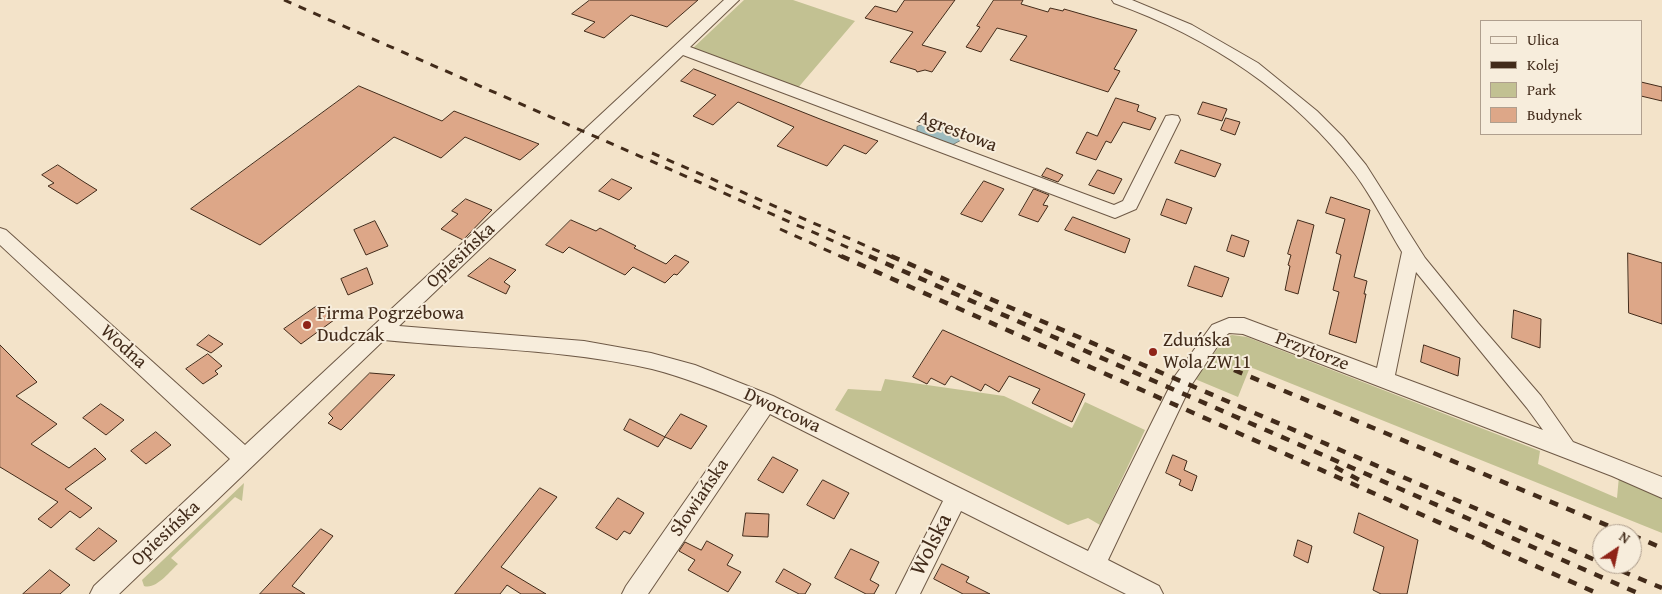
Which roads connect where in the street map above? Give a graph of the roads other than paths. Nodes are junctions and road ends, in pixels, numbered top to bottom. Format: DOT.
graph roads {
  1 [pos="732,0"];
  2 [pos="1119,0"];
  3 [pos="681,49"];
  4 [pos="1172,120"];
  5 [pos="0,235"];
  6 [pos="1411,252"];
  7 [pos="381,332"];
  8 [pos="1384,380"];
  9 [pos="766,402"];
  10 [pos="1566,449"];
  11 [pos="247,458"];
  12 [pos="1659,485"];
  13 [pos="956,496"];
  14 [pos="1094,564"];
  15 [pos="102,594"];
  16 [pos="634,594"];
  17 [pos="908,594"];
  18 [pos="1152,594"];
  1 -- 3 [label="street, Opiesińska"];
  2 -- 6 [label="street"];
  3 -- 4 [label="street, Agrestowa"];
  3 -- 7 [label="street, Opiesińska"];
  5 -- 11 [label="street, Wodna"];
  6 -- 8 [label="street"];
  6 -- 10 [label="street"];
  7 -- 9 [label="street, Dworcowa"];
  7 -- 11 [label="street, Opiesińska"];
  8 -- 10 [label="street, Przytorze"];
  8 -- 14 [label="street, Przytorze"];
  9 -- 13 [label="street, Dworcowa"];
  9 -- 16 [label="street, Słowiańska"];
  10 -- 12 [label="street, Przytorze"];
  11 -- 15 [label="street, Opiesińska"];
  13 -- 14 [label="street, Dworcowa"];
  13 -- 17 [label="street, Wolska"];
  14 -- 18 [label="street, Dworcowa"];
}
